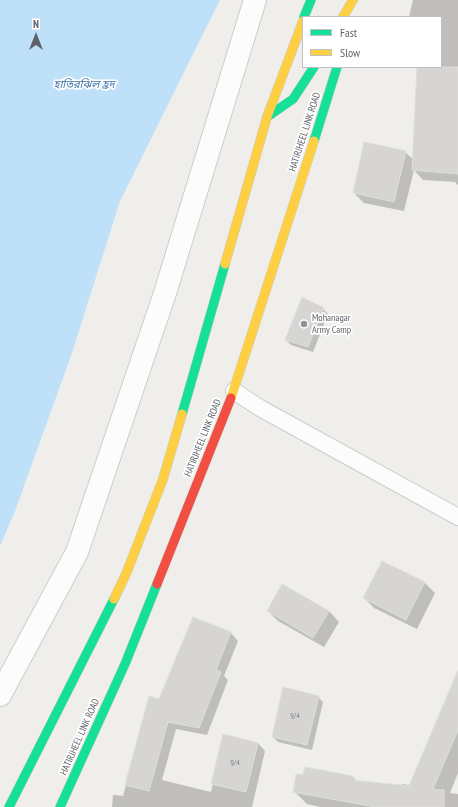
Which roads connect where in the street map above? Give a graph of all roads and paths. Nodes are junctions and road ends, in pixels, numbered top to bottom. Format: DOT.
graph roads {
  1 [pos="255,0"];
  2 [pos="311,0"];
  3 [pos="353,0"];
  4 [pos="359,0"];
  5 [pos="304,16"];
  6 [pos="344,16"];
  7 [pos="353,16"];
  8 [pos="302,24"];
  9 [pos="313,68"];
  10 [pos="337,68"];
  11 [pos="267,117"];
  12 [pos="234,391"];
  13 [pos="458,517"];
  14 [pos="0,695"];
  15 [pos="10,807"];
  16 [pos="60,807"];
  1 -- 14 [label="street"];
  2 -- 5 [label="main road"];
  3 -- 6 [label="main road"];
  4 -- 7 [label="main road"];
  8 -- 11 [label="main road"];
  9 -- 11 [label="main road"];
  10 -- 12 [label="main road, HATIRJHEEL LINK ROAD"];
  11 -- 15 [label="main road"];
  12 -- 13 [label="lane"];
  12 -- 16 [label="main road, HATIRJHEEL LINK ROAD"];
}
